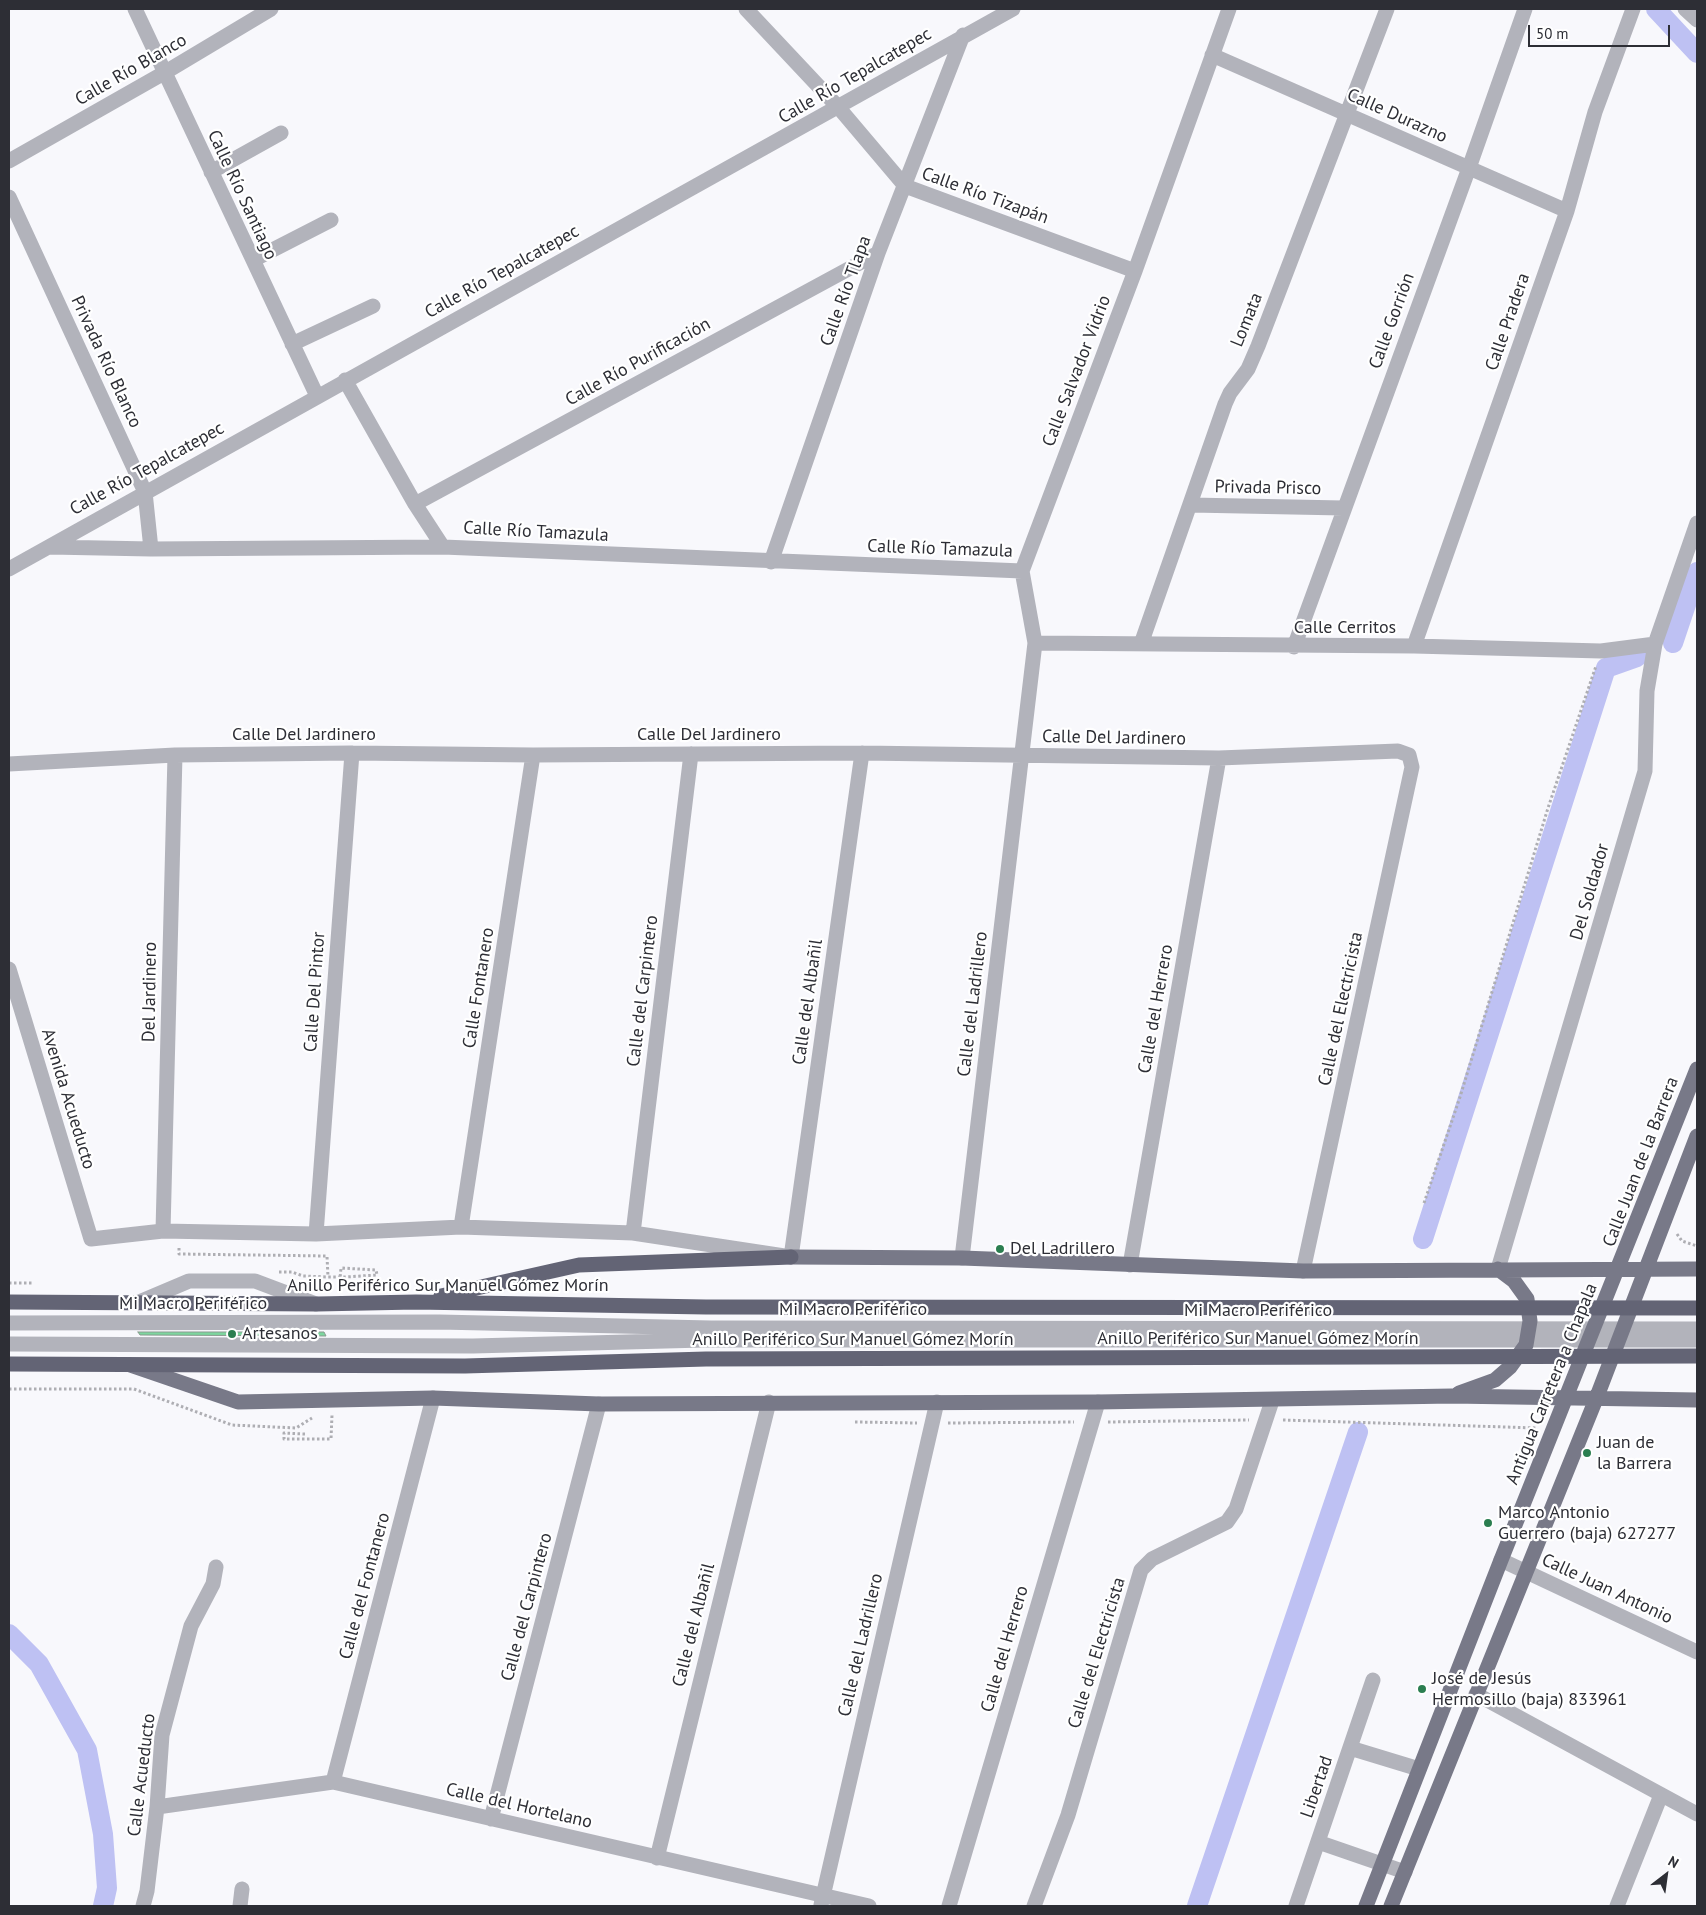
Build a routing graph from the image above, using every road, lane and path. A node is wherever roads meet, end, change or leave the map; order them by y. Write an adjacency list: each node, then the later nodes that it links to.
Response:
1 (135, 9): 13 (street, Calle Río Santiago)
2 (271, 9): 13 (street, Calle Río Blanco)
3 (746, 9): 14 (street, Calle Río Tizapán)
4 (1012, 9): 11 (street, Calle Río Tepalcatepec)
5 (1229, 9): 12 (street, Calle Salvador Vidrio)
6 (1387, 9): 15 (street, Lomata)
7 (1525, 9): 18 (street, Calle Gorrión)
8 (1633, 9): 22 (street, Calle Pradera)
9 (1685, 9): 10 (street)
10 (1697, 20)
11 (963, 35): 14 (street, Calle Río Tepalcatepec); 20 (street, Calle Río Tlapa)
12 (1212, 55): 15 (street, Calle Durazno); 26 (street, Calle Salvador Vidrio)
13 (164, 73): 17 (street, Calle Río Blanco); 19 (street, Calle Río Santiago)
14 (839, 108): 20 (street, Calle Río Tizapán); 29 (street, Calle Río Tepalcatepec)
15 (1348, 115): 18 (street, Calle Durazno); 33 (street, Lomata)
16 (281, 133): 19 (street)
17 (9, 161)
18 (1469, 168): 22 (street, Calle Durazno); 34 (street, Calle Gorrión)
19 (211, 172): 25 (street, Calle Río Santiago)
20 (905, 186): 24 (street, Calle Río Tlapa); 26 (street, Calle Río Tizapán)
21 (9, 197): 31 (street, Privada Río Blanco)
22 (1567, 211): 45 (street, Calle Pradera)
23 (331, 220): 25 (street)
24 (878, 253): 32 (street, Calle Río Purificación); 39 (street, Calle Río Tlapa)
25 (252, 260): 28 (street, Calle Río Santiago)
26 (1135, 271): 41 (street, Calle Salvador Vidrio)
27 (373, 306): 28 (street)
28 (292, 344): 30 (street, Calle Río Santiago)
29 (344, 380): 30 (street, Calle Río Tepalcatepec); 32 (street)
30 (316, 396): 31 (street, Calle Río Tepalcatepec)
31 (145, 492): 36 (street, Calle Río Tepalcatepec); 38 (street, Privada Río Blanco)
32 (415, 504): 37 (street)
33 (1191, 505): 34 (street, Privada Prisco); 43 (street, Lomata)
34 (1343, 508): 46 (street, Calle Gorrión)
35 (1697, 524): 44 (street, Del Soldador)
36 (48, 546): 38 (street, Calle Río Tamazula); 40 (street, Calle Río Tepalcatepec)
37 (443, 547): 38 (street, Calle Río Tamazula); 39 (street, Calle Río Tamazula)
38 (151, 549)
39 (771, 562): 41 (street, Calle Río Tamazula)
40 (9, 569)
41 (1022, 571): 42 (street)
42 (1035, 643): 43 (street, Calle Cerritos); 52 (street)
43 (1141, 644): 46 (street, Calle Cerritos)
44 (1654, 644): 47 (street, Calle Cerritos); 73 (street, Del Soldador)
45 (1414, 646): 46 (street, Calle Cerritos); 47 (street, Calle Cerritos)
46 (1294, 647)
47 (1601, 651): 60 (path)
48 (352, 753): 51 (street, Calle Del Jardinero); 54 (street, Calle Del Jardinero); 65 (street, Calle Del Pintor)
49 (862, 753): 50 (street, Calle Del Jardinero); 52 (street, Calle Del Jardinero); 66 (street, Calle del Albañil)
50 (691, 754): 54 (street, Calle Del Jardinero); 64 (street, Calle del Carpintero)
51 (175, 755): 56 (street, Calle Del Jardinero); 62 (street, Del Jardinero)
52 (1022, 755): 55 (street, Calle Del Jardinero); 67 (street, Calle del Ladrillero)
53 (1409, 755): 55 (street, Calle Del Jardinero); 74 (street, Calle del Electricista)
54 (533, 756): 61 (street, Calle Fontanero)
55 (1219, 758): 68 (street, Calle del Herrero)
56 (9, 764)
57 (9, 969): 62 (street, Avenida Acueducto)
58 (1697, 1070): 69 (main road, Calle Juan de la Barrera)
59 (1697, 1136): 71 (main road)
60 (1424, 1202)
61 (462, 1227): 64 (street); 65 (street)
62 (163, 1231): 63 (street)
63 (178, 1231): 65 (street); 75 (path)
64 (633, 1233): 66 (street)
65 (316, 1234)
66 (791, 1257): 67 (main road); 80 (highway)
67 (962, 1258): 68 (main road)
68 (1130, 1265): 74 (main road)
69 (1619, 1267): 71 (main road); 73 (main road); 96 (main road, Antigua Carretera a Chapala)
70 (341, 1268): 76 (path)
71 (1646, 1268): 72 (main road); 97 (main road)
72 (1697, 1268)
73 (1498, 1270): 74 (main road); 94 (main road)
74 (1303, 1271)
75 (328, 1277)
76 (345, 1277)
77 (9, 1283): 78 (path)
78 (20, 1283)
79 (9, 1302): 81 (highway, Anillo Periférico Sur Manuel Gómez Morín)
80 (416, 1302): 82 (highway, Anillo Periférico Sur Manuel Gómez Morín); 83 (highway, Anillo Periférico Sur Manuel Gómez Morín)
81 (136, 1304): 82 (highway, Anillo Periférico Sur Manuel Gómez Morín); 82 (street)
82 (317, 1304)
83 (1697, 1308)
84 (9, 1323): 86 (street, Mi Macro Periférico)
85 (1697, 1328): 86 (street, Mi Macro Periférico)
86 (1477, 1335): 87 (street, Mi Macro Periférico); 88 (street, Mi Macro Periférico)
87 (1697, 1340)
88 (9, 1344)
89 (1697, 1356): 91 (highway, Anillo Periférico Sur Manuel Gómez Morín)
90 (9, 1364): 91 (highway, Anillo Periférico Sur Manuel Gómez Morín)
91 (129, 1365): 95 (main road)
92 (9, 1389): 93 (path)
93 (134, 1389)
94 (1452, 1396): 96 (main road); 99 (main road)
95 (434, 1398): 103 (main road); 119 (street, Calle del Fontanero)
96 (1567, 1399): 97 (main road); 109 (main road, Antigua Carretera a Chapala)
97 (1596, 1399): 98 (main road); 113 (main road)
98 (1697, 1400)
99 (1272, 1401): 102 (main road); 104 (street, Calle del Electricista)
100 (769, 1402): 101 (main road); 103 (main road); 125 (street, Calle del Albañil)
101 (937, 1402): 102 (main road); 107 (street, Calle del Ladrillero)
102 (1098, 1402): 106 (street, Calle del Herrero)
103 (599, 1404): 123 (street, Calle del Carpintero)
104 (1264, 1419): 106 (path); 109 (path); 134 (street, Calle del Electricista)
105 (852, 1422): 107 (path)
106 (1091, 1422): 107 (path); 133 (street, Calle del Herrero)
107 (931, 1423): 129 (street, Calle del Ladrillero)
108 (296, 1428): 110 (path)
109 (1555, 1428): 111 (main road, Antigua Carretera a Chapala)
110 (331, 1439)
111 (1501, 1560): 113 (street, Calle Juan Antonio); 118 (main road, Antigua Carretera a Chapala)
112 (216, 1567): 121 (street, Calle Acueducto)
113 (1525, 1571): 114 (street, Calle Juan Antonio); 116 (main road)
114 (1697, 1652)
115 (1373, 1680): 117 (street, Libertad)
116 (1476, 1694): 120 (street); 127 (main road)
117 (1350, 1748): 118 (street); 124 (street, Libertad)
118 (1419, 1769): 126 (main road, Antigua Carretera a Chapala)
119 (333, 1782): 121 (street, Calle del Hortelano); 123 (street, Calle del Hortelano)
120 (1661, 1795): 122 (street); 138 (street)
121 (157, 1807): 130 (street, Calle Acueducto)
122 (1697, 1814)
123 (491, 1819): 125 (street, Calle del Hortelano)
124 (1318, 1842): 126 (street); 135 (street, Libertad)
125 (657, 1858): 129 (street, Calle del Hortelano)
126 (1382, 1864): 127 (street); 136 (main road, Antigua Carretera a Chapala)
127 (1404, 1872): 137 (main road)
128 (242, 1889): 131 (street)
129 (822, 1901): 132 (street, Calle del Hortelano)
130 (143, 1906)
131 (240, 1906)
132 (870, 1906)
133 (949, 1906)
134 (1034, 1906)
135 (1296, 1906)
136 (1366, 1906)
137 (1391, 1906)
138 (1616, 1906)

